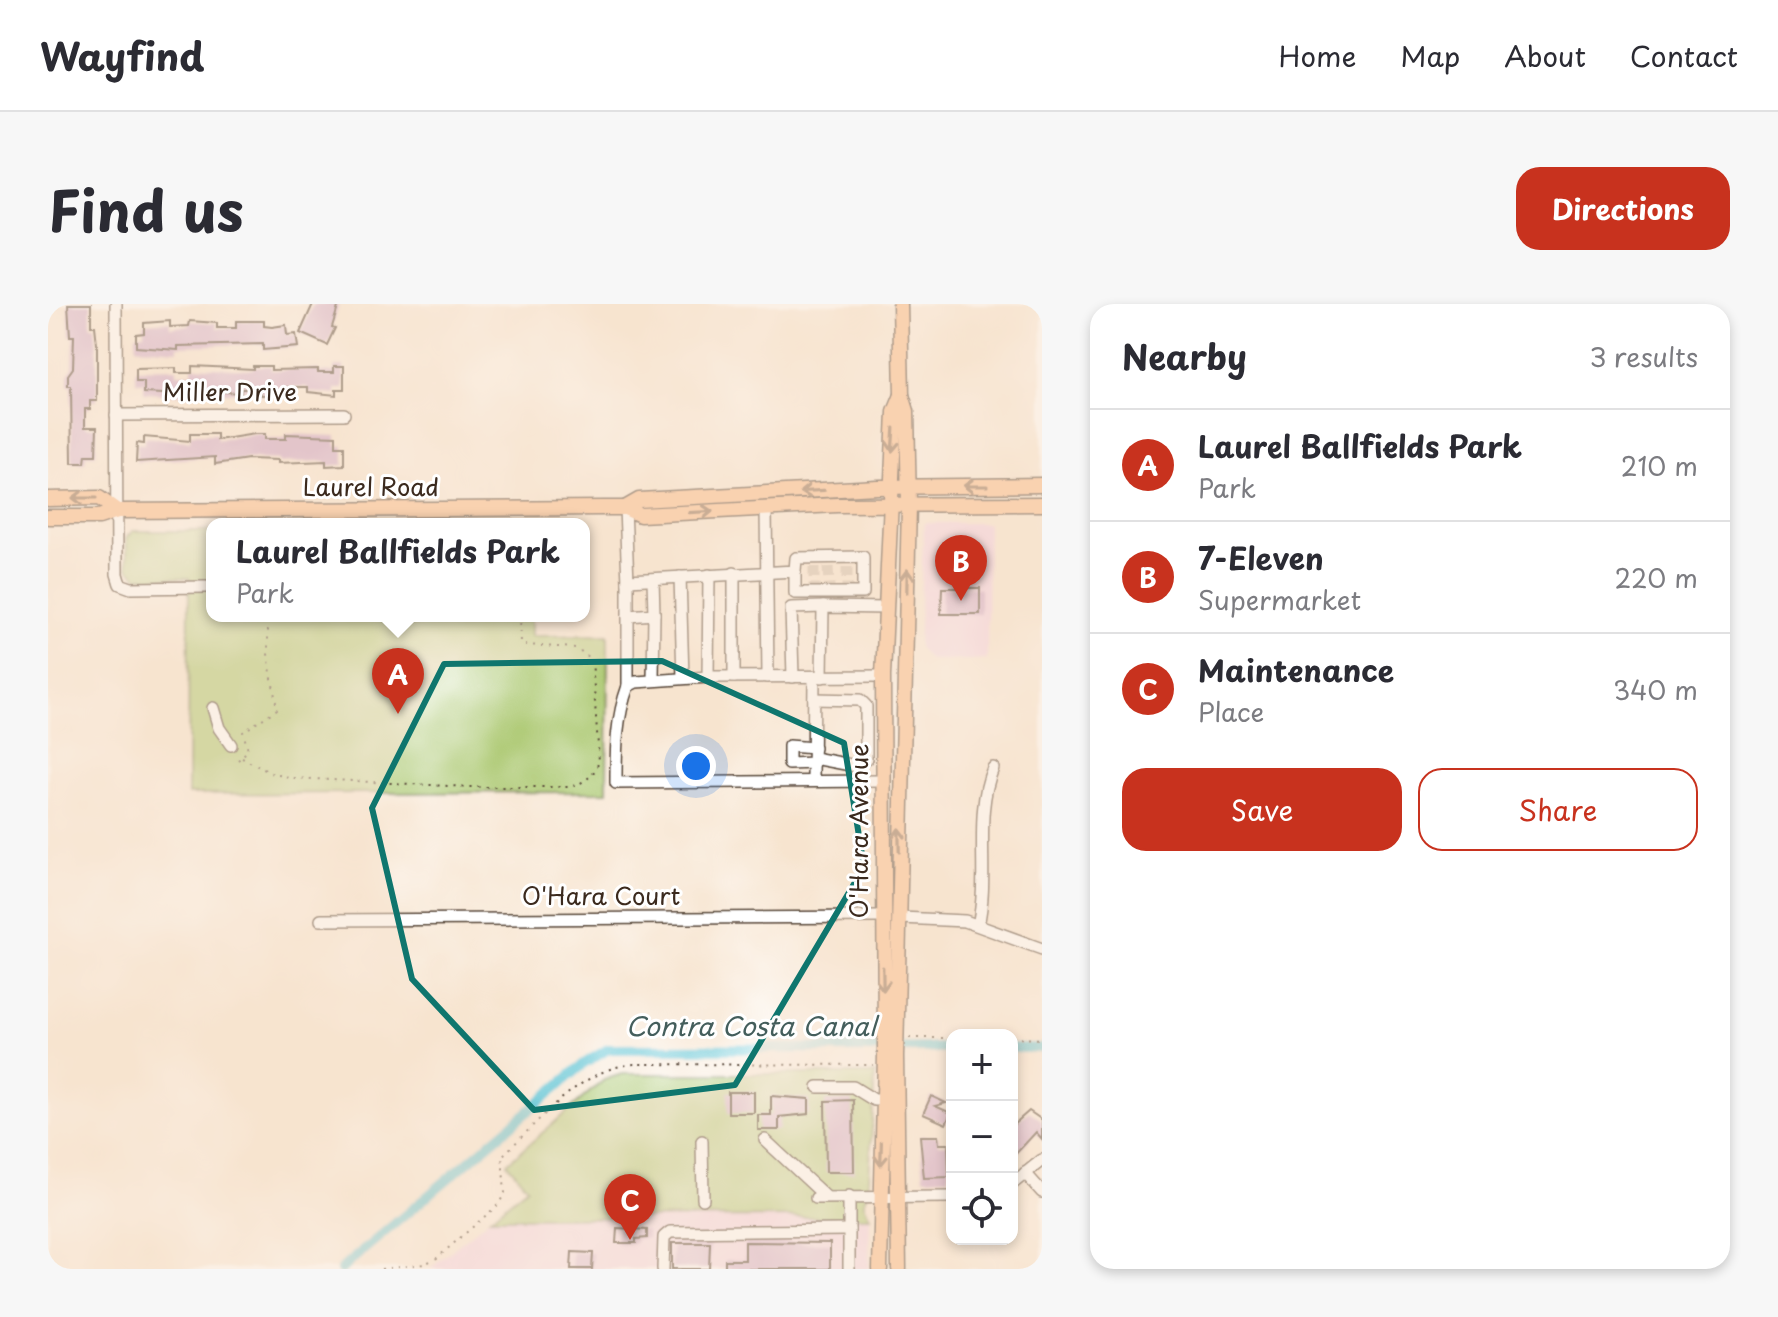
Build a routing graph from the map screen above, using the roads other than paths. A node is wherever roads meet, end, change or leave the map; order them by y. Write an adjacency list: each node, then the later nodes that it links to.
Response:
1 (116, 304): 5 (street)
2 (900, 304): 3 (main road, O'Hara Avenue)
3 (902, 395): 7 (main road, O'Hara Avenue); 8 (main road, O'Hara Avenue, one-way to 8)
4 (344, 414): 5 (street, Miller Drive)
5 (116, 415): 15 (street)
6 (1042, 485): 7 (main road, Laurel Road, one-way to 7)
7 (909, 486): 8 (main road, Laurel Road); 11 (main road, O'Hara Avenue)
8 (890, 487): 12 (main road, O'Hara Avenue); 13 (main road, Laurel Road, one-way to 13)
9 (48, 499): 15 (main road, Laurel Road, one-way to 9)
10 (1042, 504): 11 (main road, Laurel Road)
11 (909, 505): 12 (main road, Laurel Road); 47 (main road, O'Hara Avenue, one-way to 11)
12 (890, 506): 14 (main road, Laurel Road); 27 (main road, O'Hara Avenue)
13 (625, 508): 14 (main road, Laurel Road, one-way to 14); 15 (main road, Laurel Road); 23 (street)
14 (766, 509): 17 (street)
15 (117, 511): 16 (main road, Laurel Road); 24 (street)
16 (48, 517)
17 (767, 571): 18 (street); 19 (street); 33 (street)
18 (795, 571): 25 (street); 25 (street)
19 (734, 573): 20 (street); 32 (street)
20 (709, 575): 21 (street); 31 (street)
21 (680, 577): 22 (street); 35 (street)
22 (653, 579): 23 (street); 28 (street)
23 (628, 582): 29 (street)
24 (206, 587)
25 (829, 590): 26 (street)
26 (826, 607): 27 (street); 34 (street); 36 (street)
27 (886, 608): 30 (main road, O'Hara Avenue)
28 (654, 614): 29 (street); 37 (street)
29 (628, 616): 38 (street)
30 (883, 676): 36 (street); 45 (main road, O'Hara Avenue)
31 (708, 677): 32 (street); 35 (street)
32 (734, 677): 33 (street)
33 (768, 677): 34 (street)
34 (793, 677): 36 (street)
35 (683, 678): 37 (street)
36 (818, 678): 39 (street)
37 (653, 679): 38 (street)
38 (628, 686): 44 (street)
39 (814, 699): 42 (street); 42 (street)
40 (213, 708): 41 (street)
41 (231, 745)
42 (814, 756): 44 (street)
43 (993, 768): 49 (street)
44 (813, 781): 45 (street)
45 (882, 781): 46 (main road, O'Hara Avenue)
46 (882, 917): 48 (street, O'Hara Court); 51 (main road, O'Hara Avenue, one-way to 51)
47 (901, 918): 49 (street); 51 (main road, O'Hara Avenue)
48 (321, 920)
49 (978, 925): 50 (street)
50 (1042, 949)
51 (891, 1050): 53 (main road, O'Hara Avenue); 62 (main road, O'Hara Avenue)
52 (818, 1087): 53 (street)
53 (883, 1100): 61 (main road, O'Hara Avenue, one-way to 61)
54 (765, 1140): 60 (street)
55 (702, 1141): 64 (street)
56 (1042, 1160): 57 (street)
57 (1025, 1173): 58 (street); 59 (street)
58 (1018, 1179)
59 (1042, 1192)
60 (849, 1196): 61 (street); 65 (street)
61 (880, 1196): 62 (street); 68 (main road, O'Hara Avenue)
62 (899, 1196): 63 (street); 69 (main road, O'Hara Avenue)
63 (946, 1197)
64 (703, 1199)
65 (849, 1230): 66 (street); 67 (street)
66 (663, 1269)
67 (849, 1269)
68 (880, 1269)
69 (899, 1269)

